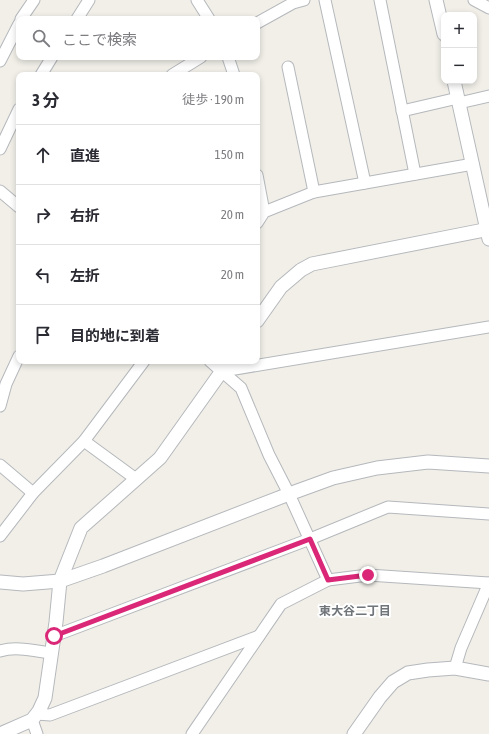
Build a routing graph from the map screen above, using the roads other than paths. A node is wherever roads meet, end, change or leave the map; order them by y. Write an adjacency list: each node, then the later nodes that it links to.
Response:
1 (34, 0): 10 (street)
2 (89, 0): 11 (street)
3 (197, 0): 12 (street)
4 (304, 0): 13 (street)
5 (325, 0): 32 (street)
6 (380, 0): 27 (street)
7 (436, 0): 14 (street)
8 (474, 0): 9 (street)
9 (489, 8)
10 (24, 16)
11 (79, 16)
12 (208, 16)
13 (260, 21)
14 (441, 21)
15 (16, 30): 19 (street)
16 (50, 60): 21 (street)
17 (196, 60): 22 (street)
18 (229, 60): 23 (street)
19 (0, 61)
20 (288, 67): 35 (street)
21 (43, 72)
22 (177, 72)
23 (233, 72)
24 (455, 84): 26 (street)
25 (489, 96): 26 (street)
26 (459, 101): 27 (street); 30 (street)
27 (402, 111): 31 (street)
28 (16, 115): 29 (street)
29 (0, 149)
30 (473, 164): 31 (street); 39 (street)
31 (415, 174): 32 (street)
32 (365, 182): 35 (street)
33 (0, 191): 36 (street)
34 (260, 191): 37 (street)
35 (314, 192): 37 (street)
36 (16, 204)
37 (264, 212): 38 (street)
38 (260, 218)
39 (488, 232): 40 (street)
40 (260, 317)
41 (489, 327): 42 (street)
42 (260, 361)
43 (16, 362): 47 (street)
44 (142, 364): 48 (street)
45 (239, 364): 46 (street)
46 (226, 366): 51 (street); 53 (street)
47 (0, 406)
48 (84, 441): 51 (street); 52 (street)
49 (0, 465): 52 (street)
50 (489, 466): 53 (street)
51 (136, 479): 58 (street)
52 (33, 493): 55 (street)
53 (289, 494): 56 (street); 58 (street)
54 (489, 514): 56 (street)
55 (0, 536)
56 (310, 539): 57 (street); 61 (street)
57 (328, 580): 60 (street); 62 (street)
58 (60, 581): 59 (street); 61 (street)
59 (0, 582)
60 (489, 583): 65 (street)
61 (54, 636): 64 (street)
62 (259, 636): 67 (street); 70 (street)
63 (0, 651): 64 (street)
64 (51, 654): 67 (street)
65 (455, 668): 66 (street); 71 (street)
66 (489, 674)
67 (34, 717): 68 (street); 69 (street)
68 (0, 734)
69 (37, 734)
70 (192, 734)
71 (354, 734)

